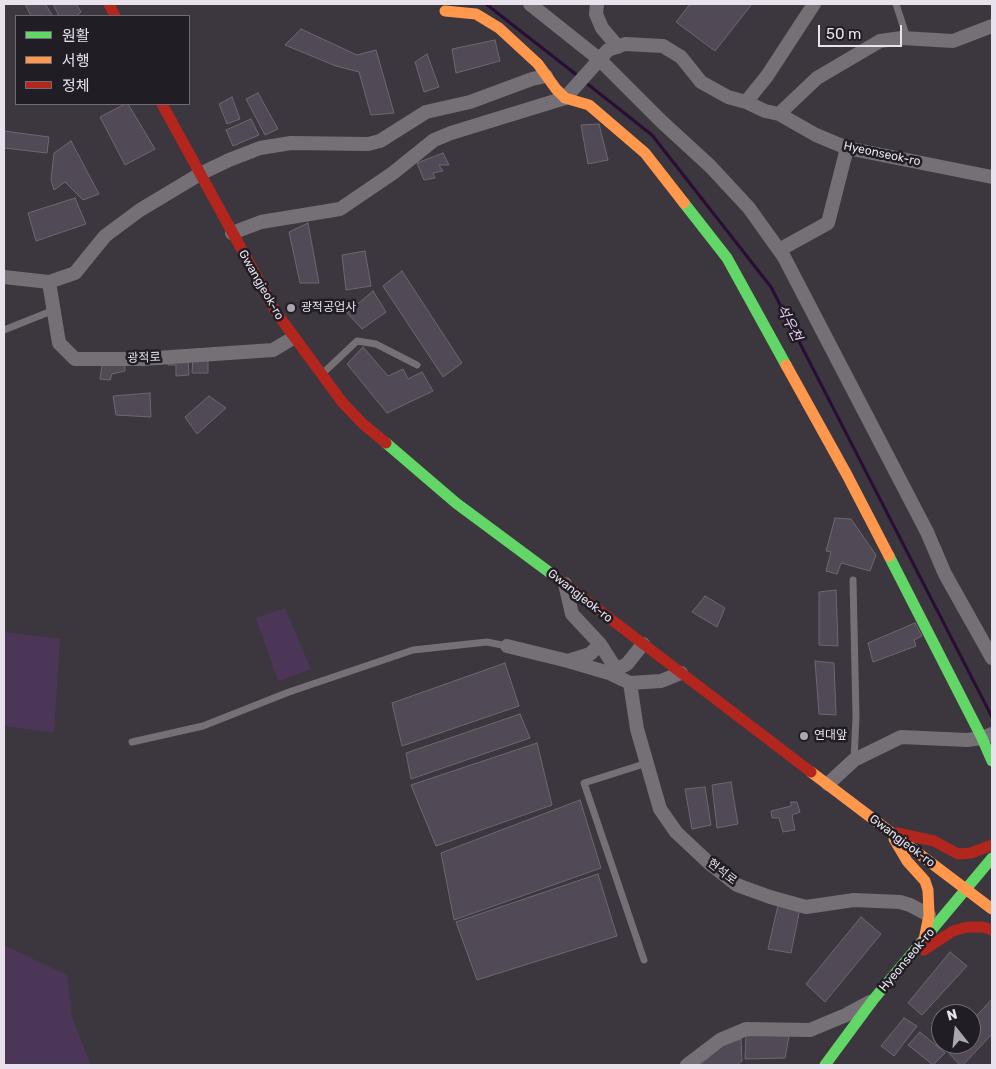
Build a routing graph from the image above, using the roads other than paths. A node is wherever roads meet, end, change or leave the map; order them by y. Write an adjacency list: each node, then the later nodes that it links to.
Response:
1 (109, 4): 7 (main road)
2 (530, 4): 11 (street)
3 (597, 4): 10 (street)
4 (814, 4): 14 (street)
5 (896, 4): 9 (lane)
6 (445, 11): 12 (main road)
7 (115, 15)
8 (992, 26): 9 (street)
9 (907, 38): 16 (street)
10 (618, 47): 11 (street); 14 (street, Hyeonseok-ro)
11 (599, 59): 13 (street); 21 (street)
12 (546, 76): 13 (main road); 18 (street)
13 (568, 95): 20 (street); 39 (main road)
14 (746, 102): 16 (street, Hyeonseok-ro)
15 (163, 105): 18 (main road)
16 (779, 114): 17 (street, Hyeonseok-ro)
17 (847, 148): 19 (street, Hyeonseok-ro); 21 (street)
18 (201, 177): 20 (main road, Gwangjeok-ro); 23 (street)
19 (992, 177)
20 (230, 229): 26 (main road, Gwangjeok-ro)
21 (779, 250): 34 (street)
22 (4, 277): 23 (street)
23 (49, 282): 24 (street, 광적로)
24 (54, 310): 25 (lane); 26 (street, 광적로)
25 (4, 330)
26 (294, 338): 28 (main road, Gwangjeok-ro)
27 (417, 365): 28 (lane)
28 (321, 375): 30 (main road, Gwangjeok-ro)
29 (853, 580): 41 (lane)
30 (564, 584): 31 (street); 32 (main road, Gwangjeok-ro)
31 (600, 644): 35 (street); 36 (street)
32 (643, 644): 36 (street); 37 (main road, Gwangjeok-ro)
33 (507, 646): 35 (street); 40 (lane)
34 (992, 658)
35 (568, 661): 36 (street)
36 (612, 671): 38 (street)
37 (681, 673): 38 (street); 44 (main road, Gwangjeok-ro)
38 (630, 683): 43 (street, 현석로)
39 (987, 736): 41 (street); 42 (main road)
40 (132, 742)
41 (854, 760): 44 (street)
42 (992, 761)
43 (647, 763): 50 (street, 현석로); 53 (lane)
44 (828, 784): 45 (main road, Gwangjeok-ro)
45 (890, 831): 46 (main road); 48 (main road, Gwangjeok-ro); 50 (main road)
46 (992, 845)
47 (992, 858): 48 (main road, Hyeonseok-ro)
48 (967, 890): 49 (main road, Gwangjeok-ro); 52 (main road, Hyeonseok-ro)
49 (992, 909)
50 (929, 915): 52 (main road)
51 (992, 930): 54 (main road)
52 (924, 940): 54 (main road, Hyeonseok-ro)
53 (644, 960)
54 (904, 963): 55 (main road, Hyeonseok-ro)
55 (873, 1000): 56 (street); 57 (main road, Hyeonseok-ro)
56 (687, 1065)
57 (825, 1065)

